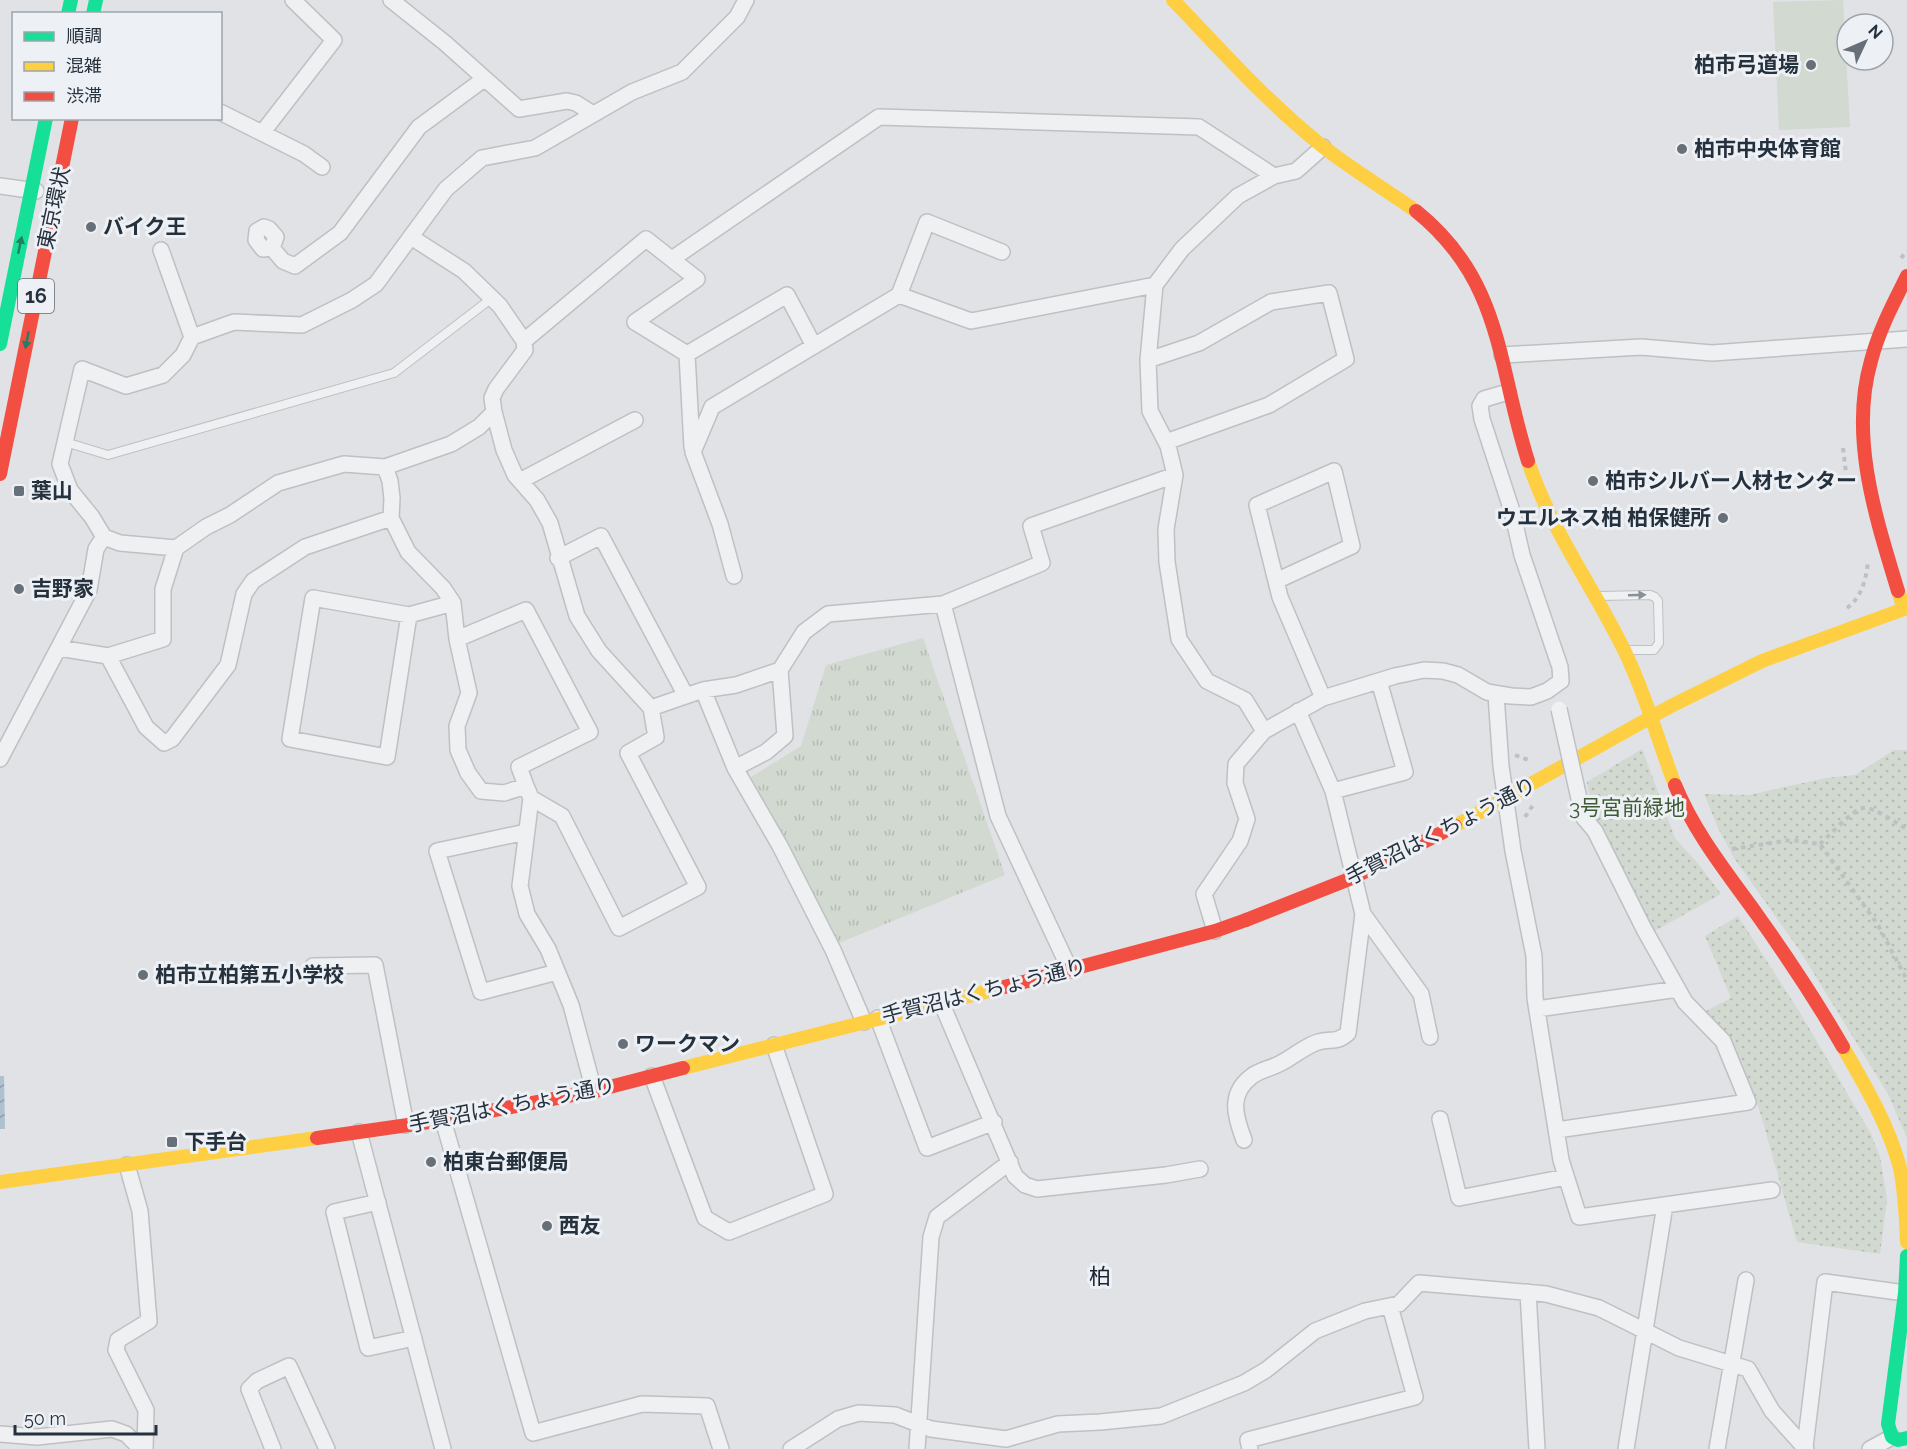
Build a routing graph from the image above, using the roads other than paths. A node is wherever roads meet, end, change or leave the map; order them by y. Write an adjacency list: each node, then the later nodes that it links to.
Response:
1 (293, 0): 10 (street)
2 (391, 0): 5 (street)
3 (746, 0): 7 (street)
4 (1173, 0): 11 (main road)
5 (484, 79): 7 (street); 18 (street)
6 (222, 113): 10 (street)
7 (593, 114): 17 (street)
8 (46, 120): 15 (main road, 東京環状 / 16)
9 (72, 120): 16 (main road, 東京環状 / 16)
10 (262, 133): 12 (street)
11 (1323, 147): 13 (street); 32 (main road)
12 (322, 166)
13 (1274, 176): 21 (street); 23 (street)
14 (0, 186): 15 (street)
15 (31, 191): 16 (street); 29 (main road, 東京環状 / 16, one-way to 15)
16 (57, 195): 41 (main road, 東京環状 / 16, one-way to 41)
17 (411, 237): 25 (street); 26 (street)
18 (272, 248)
19 (160, 250): 26 (street)
20 (1002, 252): 24 (street)
21 (672, 259): 28 (street); 31 (street)
22 (1907, 276): 53 (main road, bridge)
23 (1155, 285): 24 (street); 33 (street)
24 (899, 295): 30 (street)
25 (492, 298): 28 (street); 37 (lane)
26 (192, 337): 37 (street)
27 (1907, 339): 32 (street)
28 (524, 341): 35 (street)
29 (0, 344)
30 (814, 346): 31 (street); 39 (street)
31 (687, 354): 39 (street)
32 (1502, 355): 34 (main road)
33 (1148, 360): 38 (street); 38 (street)
34 (1508, 392): 50 (main road); 61 (street)
35 (494, 412): 40 (street); 43 (street)
36 (635, 420): 43 (street)
37 (65, 442): 45 (street)
38 (1166, 442): 42 (street)
39 (693, 452): 48 (street)
40 (385, 467): 44 (street); 46 (street)
41 (0, 474)
42 (1175, 475): 52 (street); 68 (street)
43 (520, 481): 47 (street)
44 (391, 518): 51 (street); 58 (street)
45 (104, 537): 46 (street); 56 (street)
46 (176, 548): 58 (street)
47 (558, 558): 64 (street); 66 (street)
48 (734, 576)
49 (1276, 581): 49 (street); 65 (street)
50 (1594, 596): 57 (main road); 57 (lane, one-way to 57)
51 (453, 603): 54 (street); 55 (street)
52 (943, 604): 59 (street); 78 (street)
53 (1905, 609): 73 (main road, 手賀沼はくちょう通り, bridge)
54 (409, 615): 54 (street)
55 (457, 639): 72 (street); 72 (street)
56 (59, 648): 58 (street); 69 (street)
57 (1624, 650): 103 (main road)
58 (108, 656)
59 (780, 670): 62 (street); 70 (street)
60 (1379, 681): 63 (street); 65 (street); 71 (street)
61 (1560, 681): 63 (street); 80 (street, bridge)
62 (703, 690): 64 (street); 70 (street)
63 (1496, 695): 73 (street)
64 (686, 696): 66 (street)
65 (1323, 698): 67 (street)
66 (651, 708): 72 (street)
67 (1298, 711): 68 (street); 71 (street)
68 (1264, 731): 76 (street)
69 (0, 759)
70 (735, 768): 83 (street)
71 (1333, 791): 75 (street)
72 (528, 792): 74 (street)
73 (1506, 798): 76 (main road, 手賀沼はくちょう通り, bridge); 82 (street)
74 (526, 832): 79 (street); 79 (street)
75 (1363, 914): 84 (street); 94 (street)
76 (1215, 931): 78 (main road, 手賀沼はくちょう通り)
77 (314, 966): 91 (street)
78 (1070, 970): 81 (main road, 手賀沼はくちょう通り)
79 (557, 972): 87 (street)
80 (1678, 989): 82 (street); 92 (street)
81 (941, 1002): 83 (main road, 手賀沼はくちょう通り); 90 (street)
82 (1537, 1009): 92 (street)
83 (871, 1020): 85 (main road, 手賀沼はくちょう通り); 90 (street)
84 (1430, 1037)
85 (774, 1045): 86 (main road, 手賀沼はくちょう通り); 86 (street)
86 (652, 1076): 87 (main road, 手賀沼はくちょう通り)
87 (594, 1091): 89 (main road, 手賀沼はくちょう通り)
88 (1440, 1119): 98 (street)
89 (443, 1120): 91 (main road, 手賀沼はくちょう通り); 120 (street)
90 (994, 1122): 95 (street)
91 (406, 1125): 93 (main road, 手賀沼はくちょう通り)
92 (1557, 1130): 98 (street)
93 (359, 1132): 96 (main road, 手賀沼はくちょう通り); 101 (street)
94 (1244, 1140)
95 (1010, 1162): 97 (street); 112 (street)
96 (126, 1165): 99 (main road, 手賀沼はくちょう通り); 116 (street)
97 (1200, 1169)
98 (1566, 1177): 102 (street)
99 (0, 1182)
100 (1772, 1190): 102 (street)
101 (378, 1202): 110 (street); 110 (street)
102 (1665, 1205): 109 (street)
103 (1907, 1242)
104 (1907, 1257): 107 (main road)
105 (1746, 1280): 111 (street)
106 (1528, 1292): 108 (street); 109 (street); 124 (street)
107 (1905, 1293): 114 (main road); 115 (street)
108 (1390, 1306): 112 (street); 123 (street)
109 (1646, 1332): 111 (street); 125 (street)
110 (414, 1338): 119 (street)
111 (1731, 1364): 115 (street); 126 (street)
112 (919, 1424): 121 (street); 122 (street)
113 (0, 1434): 116 (street)
114 (1899, 1438): 127 (street)
115 (1806, 1448)
116 (143, 1449)
117 (273, 1449): 118 (street)
118 (327, 1449)
119 (443, 1449)
120 (721, 1449)
121 (791, 1449)
122 (917, 1449)
123 (1250, 1449)
124 (1537, 1449)
125 (1626, 1449)
126 (1716, 1449)
127 (1869, 1449)

